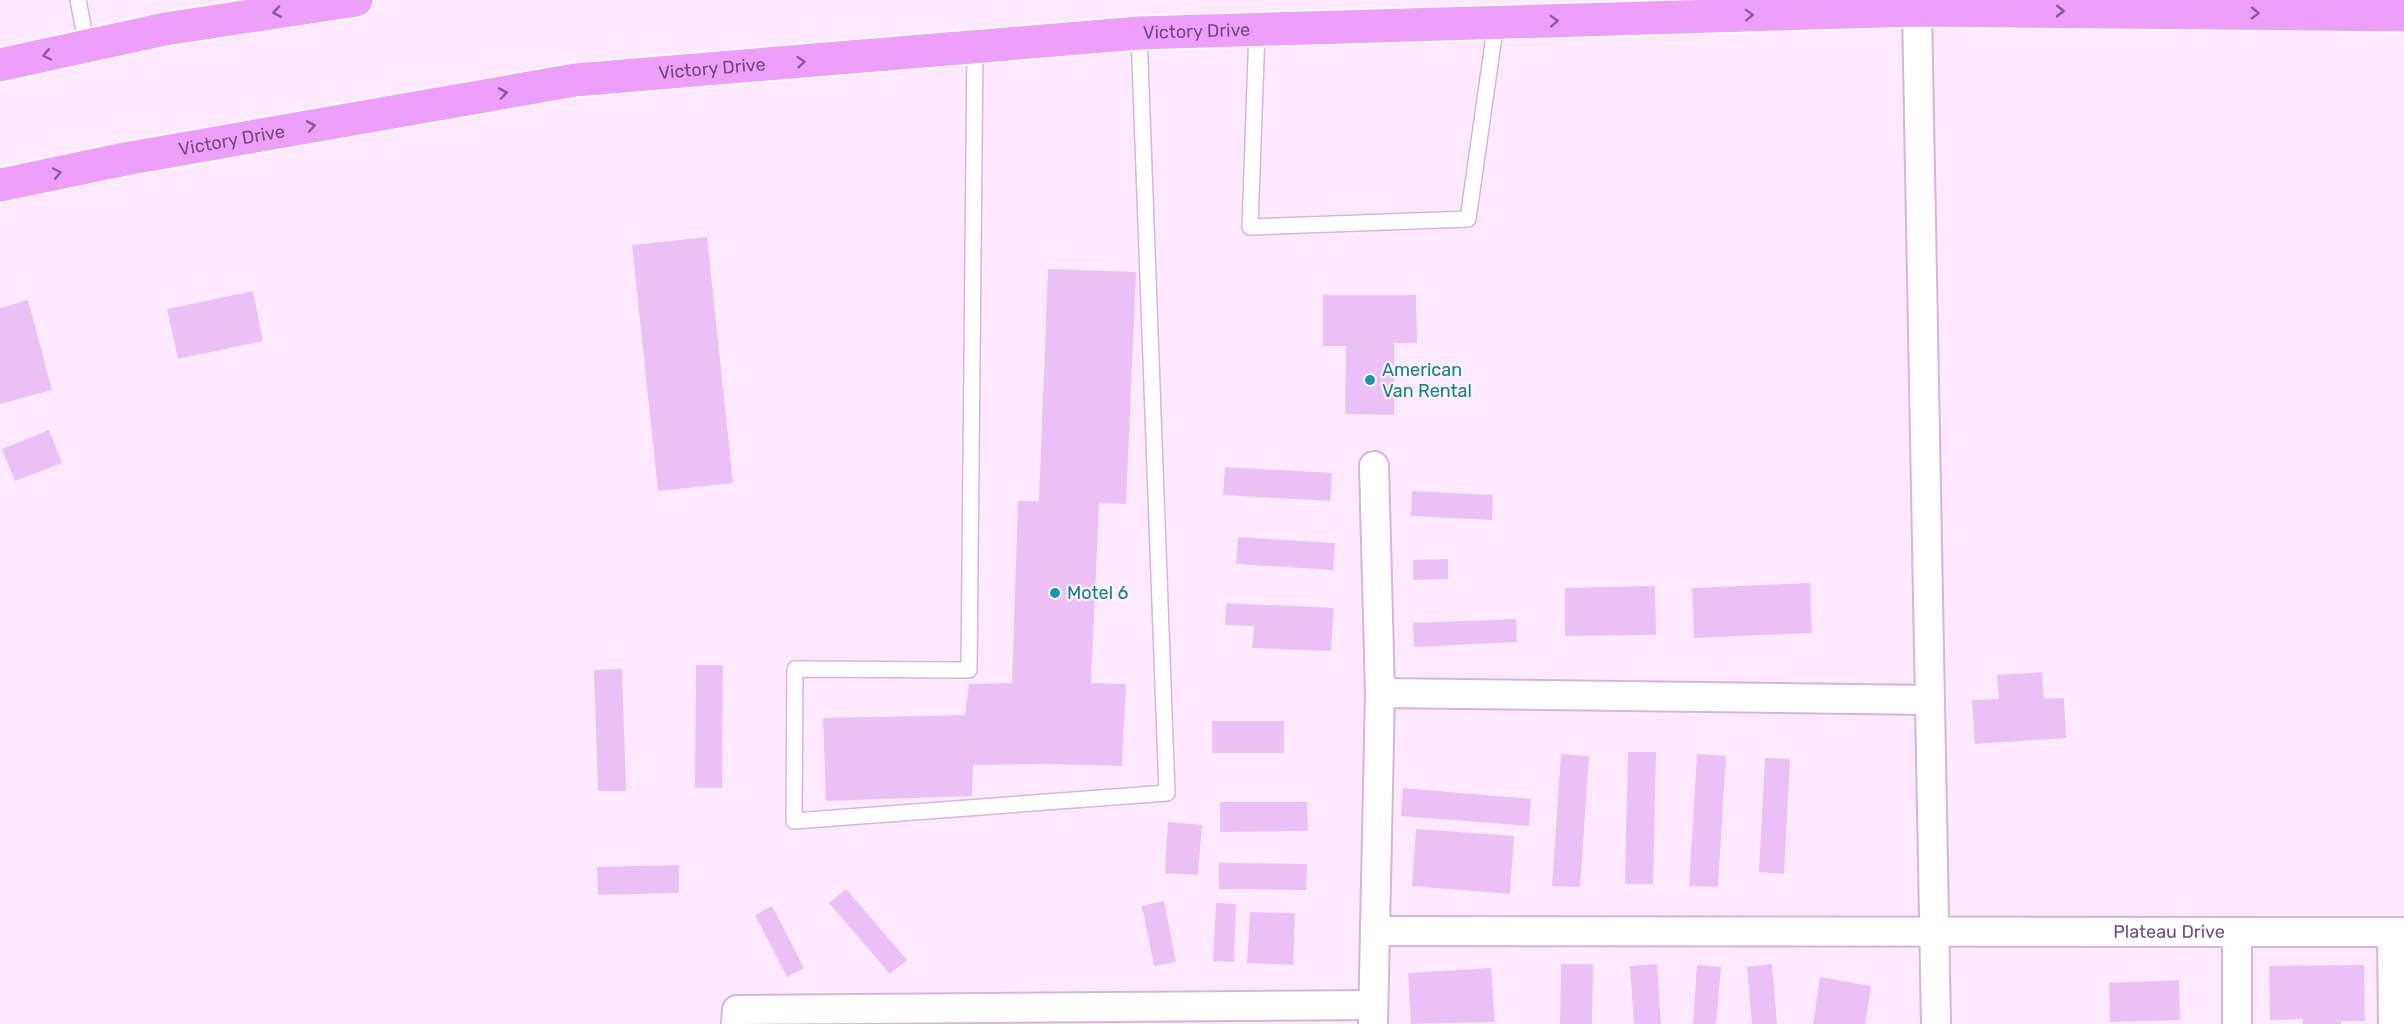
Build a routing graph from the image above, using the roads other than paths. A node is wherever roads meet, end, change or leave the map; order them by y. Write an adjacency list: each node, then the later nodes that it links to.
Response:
1 (78, 0): 9 (lane)
2 (335, 2): 4 (highway, one-way to 4)
3 (1918, 5): 5 (highway, Victory Drive, one-way to 5); 6 (highway, Victory Drive, one-way to 3); 15 (street)
4 (243, 9): 9 (highway)
5 (2404, 15)
6 (1496, 22): 7 (highway, Victory Drive); 7 (lane)
7 (1257, 30): 8 (highway, Victory Drive)
8 (1139, 33): 10 (highway, Victory Drive); 10 (lane)
9 (87, 46): 11 (highway, one-way to 11)
10 (975, 48): 12 (highway, Victory Drive, one-way to 10)
11 (0, 65)
12 (0, 185)
13 (1374, 466): 14 (street)
14 (1380, 693): 15 (street); 16 (street)
15 (1929, 700): 17 (street)
16 (1375, 931): 17 (street, Plateau Drive); 20 (street)
17 (1933, 931): 19 (street, Plateau Drive); 22 (street)
18 (2398, 932): 19 (street, Plateau Drive); 24 (street)
19 (2237, 933): 23 (street)
20 (1373, 1014): 21 (street)
21 (736, 1024)
22 (1936, 1024)
23 (2237, 1024)
24 (2393, 1024)

